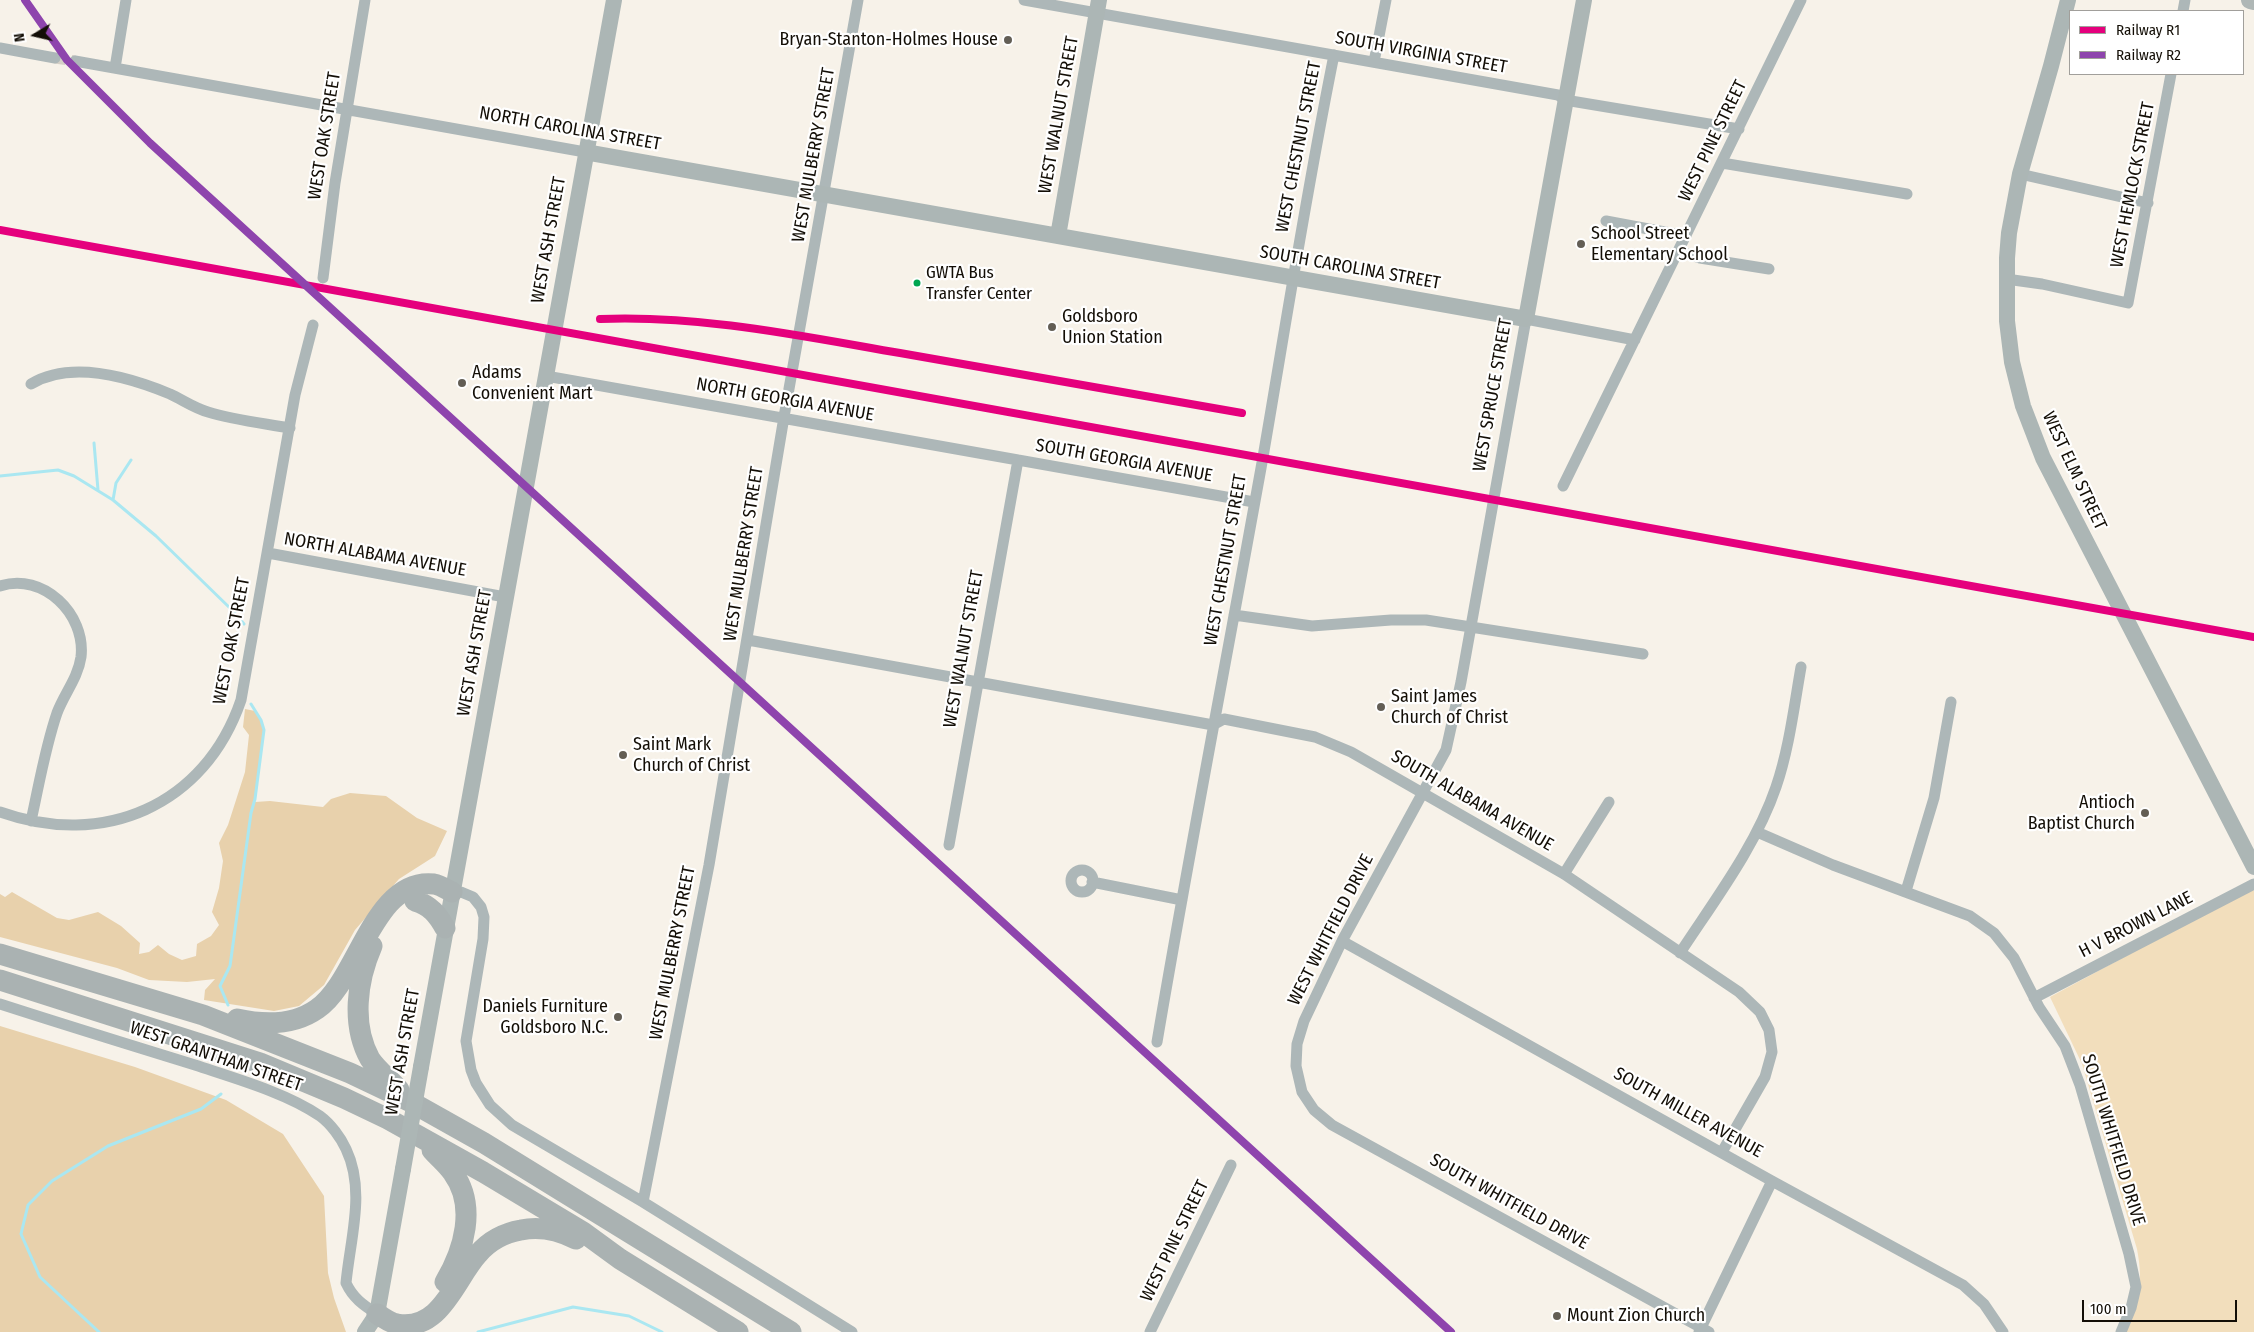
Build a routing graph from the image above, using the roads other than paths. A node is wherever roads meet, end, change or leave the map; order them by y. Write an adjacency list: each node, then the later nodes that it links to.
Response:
1 (126, 0): 16 (street)
2 (365, 0): 19 (street, WEST OAK STREET)
3 (614, 0): 21 (street, WEST ASH STREET)
4 (858, 0): 24 (street, WEST MULBERRY STREET)
5 (1024, 0): 10 (street, SOUTH VIRGINIA STREET)
6 (1386, 0): 15 (street)
7 (1584, 0): 18 (street, WEST SPRUCE STREET)
8 (1801, 0): 20 (street, WEST PINE STREET)
9 (2068, 0): 23 (street, WEST ELM STREET)
10 (1098, 6): 12 (street, SOUTH VIRGINIA STREET); 28 (street, WEST WALNUT STREET)
11 (0, 48): 13 (street)
12 (1334, 55): 15 (street, SOUTH VIRGINIA STREET); 33 (street, WEST CHESTNUT STREET)
13 (55, 58)
14 (76, 62): 16 (street, NORTH CAROLINA STREET)
15 (1374, 62): 18 (street, SOUTH VIRGINIA STREET)
16 (115, 68): 19 (street, NORTH CAROLINA STREET)
17 (2171, 75): 26 (street, WEST HEMLOCK STREET)
18 (1565, 100): 20 (street, SOUTH VIRGINIA STREET); 35 (street, WEST SPRUCE STREET)
19 (346, 110): 21 (street, NORTH CAROLINA STREET); 32 (street, WEST OAK STREET)
20 (1739, 129): 22 (street, WEST PINE STREET)
21 (585, 152): 24 (street, NORTH CAROLINA STREET); 38 (street, WEST ASH STREET)
22 (1722, 163): 25 (street); 29 (street, WEST PINE STREET)
23 (2020, 174): 26 (street); 34 (street, WEST ELM STREET)
24 (825, 194): 28 (street, NORTH CAROLINA STREET); 40 (street, WEST MULBERRY STREET)
25 (1907, 194)
26 (2148, 203): 34 (street, WEST HEMLOCK STREET)
27 (1606, 221): 29 (street)
28 (1058, 236): 33 (street, SOUTH CAROLINA STREET)
29 (1686, 236): 30 (street, WEST PINE STREET)
30 (1679, 251): 31 (street); 37 (street, WEST PINE STREET)
31 (1769, 269)
32 (323, 278)
33 (1292, 279): 35 (street, SOUTH CAROLINA STREET); 44 (street, WEST CHESTNUT STREET)
34 (2006, 279): 62 (street, WEST ELM STREET)
35 (1526, 319): 37 (street, SOUTH CAROLINA STREET); 49 (street, WEST SPRUCE STREET)
36 (313, 325): 41 (street, WEST OAK STREET)
37 (1634, 340): 43 (street, WEST PINE STREET)
38 (546, 376): 40 (street, NORTH GEORGIA AVENUE); 47 (street, WEST ASH STREET)
39 (31, 384): 41 (street)
40 (784, 417): 42 (street, NORTH GEORGIA AVENUE); 50 (street, WEST MULBERRY STREET)
41 (290, 428): 45 (street, WEST OAK STREET)
42 (1018, 460): 44 (street, SOUTH GEORGIA AVENUE); 53 (street, WEST WALNUT STREET)
43 (1563, 486)
44 (1254, 502): 48 (street, WEST CHESTNUT STREET)
45 (268, 553): 47 (street, NORTH ALABAMA AVENUE); 59 (street, WEST OAK STREET)
46 (0, 586): 59 (street)
47 (505, 597): 67 (street, WEST ASH STREET)
48 (1234, 615): 49 (street); 55 (street, WEST CHESTNUT STREET)
49 (1472, 626): 51 (street); 56 (street, WEST SPRUCE STREET)
50 (748, 640): 53 (street); 85 (street, WEST MULBERRY STREET)
51 (1643, 654)
52 (1801, 667): 60 (street)
53 (979, 683): 55 (street, SOUTH ALABAMA AVENUE); 61 (street, WEST WALNUT STREET)
54 (1952, 702): 66 (street)
55 (1213, 725): 56 (street, SOUTH ALABAMA AVENUE); 68 (street, WEST CHESTNUT STREET)
56 (1425, 792): 63 (street, SOUTH ALABAMA AVENUE); 71 (street, WEST WHITFIELD DRIVE)
57 (1609, 802): 63 (street)
58 (0, 812): 59 (street, WEST OAK STREET)
59 (30, 821)
60 (1757, 832): 66 (street, SOUTH WHITFIELD DRIVE); 72 (street)
61 (948, 845)
62 (2254, 867)
63 (1564, 874): 72 (street, SOUTH ALABAMA AVENUE)
64 (1092, 882): 68 (street)
65 (2254, 884): 75 (street, H V BROWN LANE)
66 (1906, 891): 75 (street, SOUTH WHITFIELD DRIVE)
67 (452, 892): 69 (highway); 70 (street, WEST ASH STREET); 77 (highway); 85 (street)
68 (1182, 900): 78 (street, WEST CHESTNUT STREET)
69 (415, 901): 70 (highway); 80 (highway)
70 (446, 928): 87 (street, WEST ASH STREET, bridge)
71 (1342, 940): 79 (street, WEST WHITFIELD DRIVE); 82 (street, SOUTH MILLER AVENUE)
72 (1680, 953): 82 (street, SOUTH ALABAMA AVENUE)
73 (0, 954): 77 (highway)
74 (0, 980): 81 (highway)
75 (2034, 998): 95 (street, SOUTH WHITFIELD DRIVE)
76 (0, 1004): 87 (street, WEST GRANTHAM STREET)
77 (203, 1015): 80 (highway)
78 (1157, 1042)
79 (1302, 1092): 88 (street, SOUTH WHITFIELD DRIVE)
80 (411, 1102): 91 (highway)
81 (416, 1134): 86 (highway); 87 (highway)
82 (1722, 1152): 84 (street, SOUTH MILLER AVENUE)
83 (1231, 1166): 93 (street, WEST PINE STREET)
84 (1772, 1181): 88 (street); 94 (street, SOUTH MILLER AVENUE)
85 (643, 1202): 92 (street)
86 (620, 1258): 87 (highway); 90 (highway)
87 (379, 1323): 89 (street, WEST ASH STREET)
88 (1703, 1331)
89 (365, 1332)
90 (738, 1332)
91 (792, 1332)
92 (852, 1332)
93 (1150, 1332)
94 (2003, 1332)
95 (2121, 1332)

